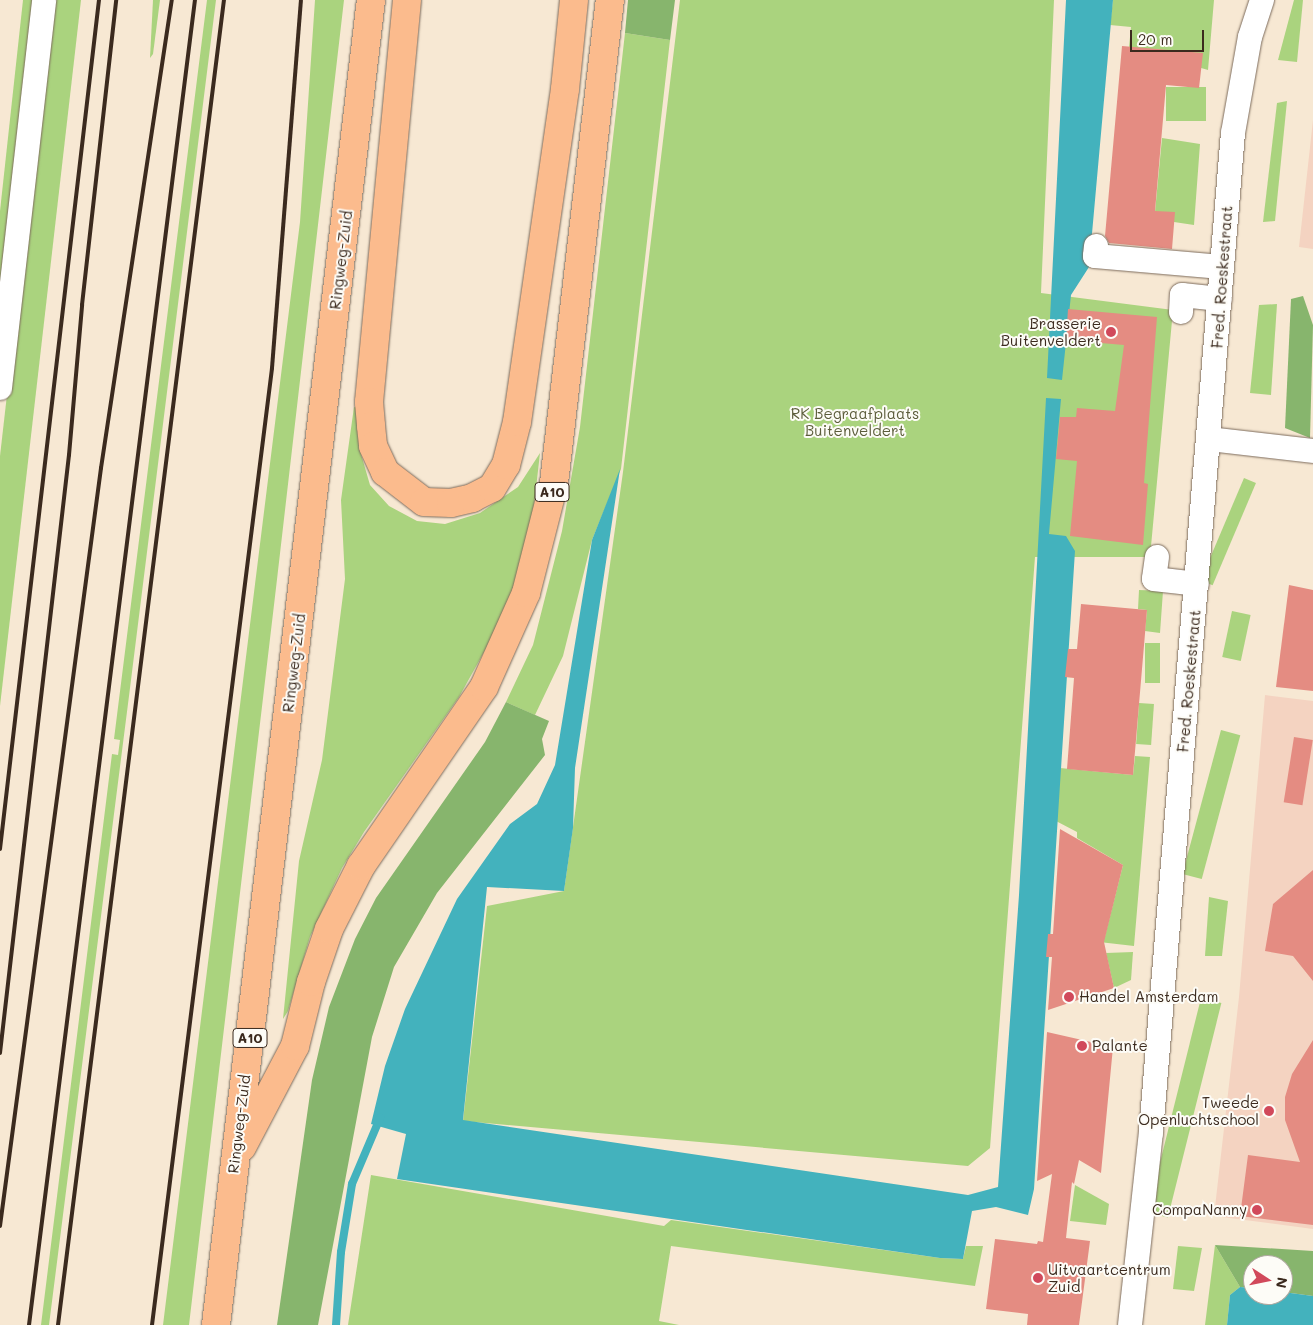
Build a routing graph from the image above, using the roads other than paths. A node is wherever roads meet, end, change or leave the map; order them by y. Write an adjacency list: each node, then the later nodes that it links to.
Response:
1 (44, 0): 13 (street)
2 (371, 0): 18 (highway, Ringweg-Zuid / A10)
3 (407, 0): 4 (highway)
4 (574, 0)
5 (610, 0): 18 (highway, A10)
6 (1246, 0): 8 (street, Fred. Roeskestraat)
7 (1262, 0): 8 (street, Fred. Roeskestraat)
8 (1250, 37): 10 (street, Fred. Roeskestraat)
9 (1096, 246): 10 (street)
10 (1222, 267): 11 (street, Fred. Roeskestraat)
11 (1220, 299): 12 (street); 14 (street, Fred. Roeskestraat)
12 (1181, 312)
13 (0, 388)
14 (1208, 439): 15 (street); 17 (street, Fred. Roeskestraat)
15 (1313, 451)
16 (1157, 557): 17 (street)
17 (1197, 584): 20 (street, Fred. Roeskestraat)
18 (235, 1162): 19 (highway, Ringweg-Zuid / A10)
19 (216, 1325)
20 (1130, 1325)

